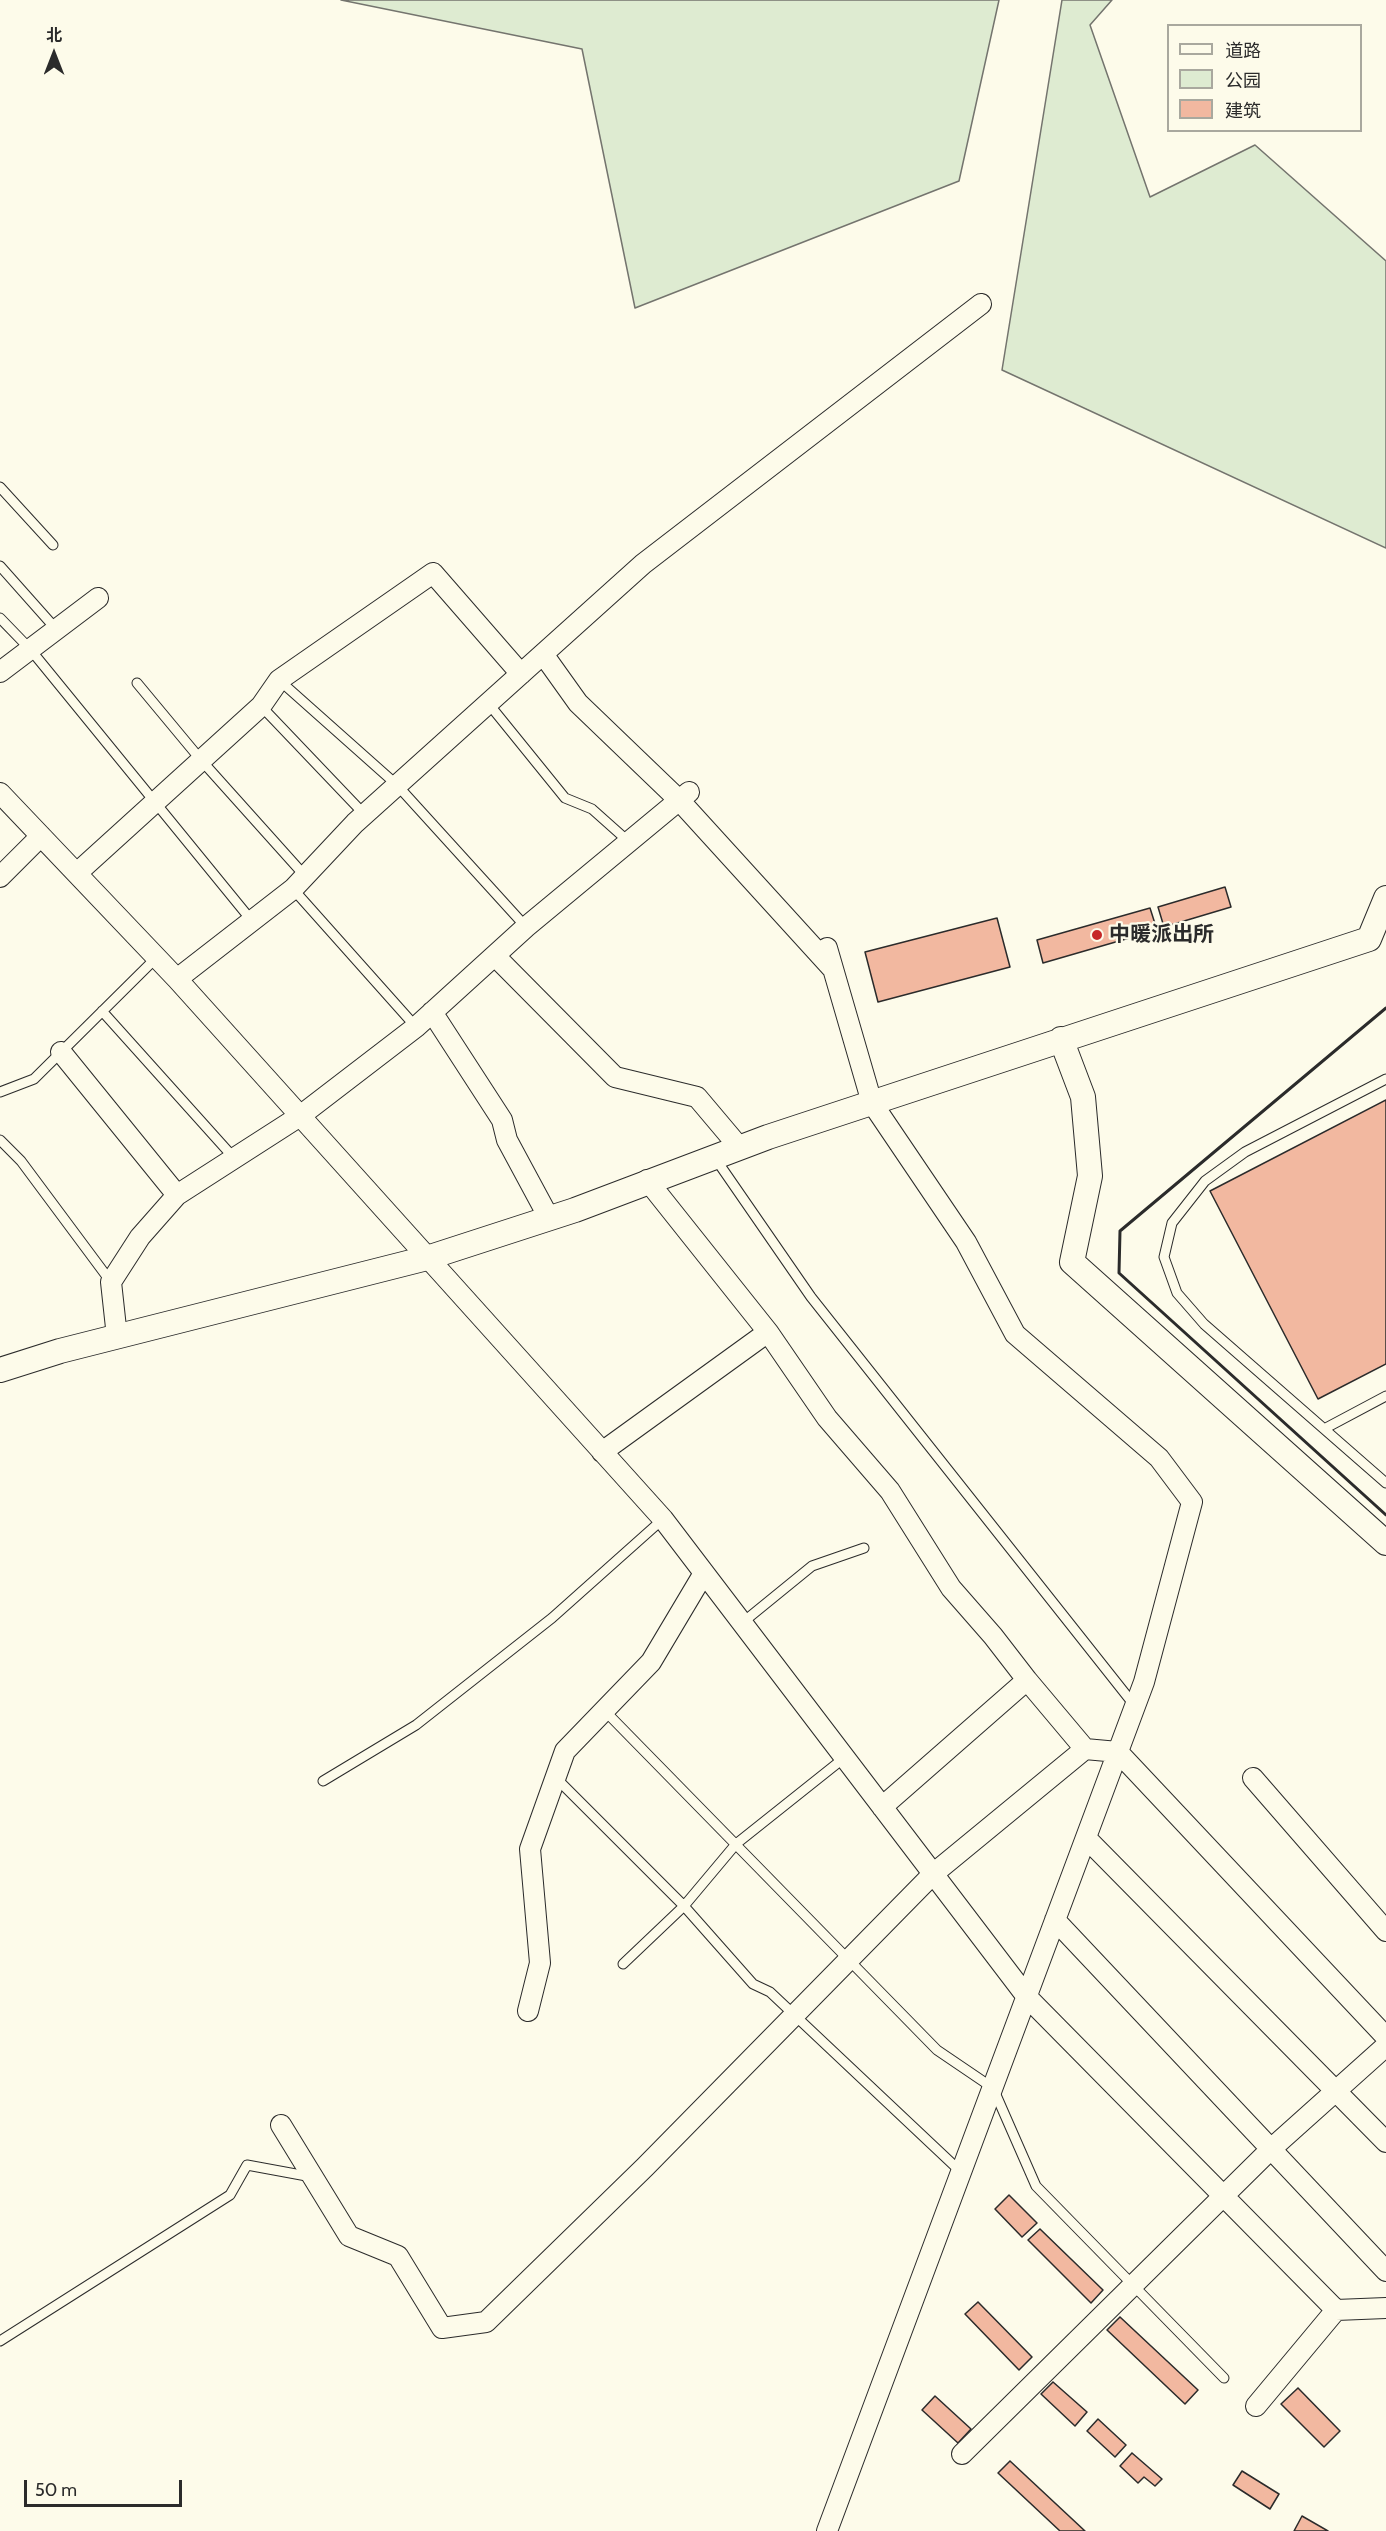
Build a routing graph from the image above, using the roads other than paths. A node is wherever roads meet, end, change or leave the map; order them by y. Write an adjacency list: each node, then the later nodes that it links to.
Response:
1 (981, 304): 9 (street)
2 (0, 487): 3 (lane)
3 (53, 545)
4 (0, 566): 7 (lane)
5 (98, 598): 7 (street)
6 (0, 618): 8 (lane)
7 (56, 629): 8 (street)
8 (30, 649): 10 (street); 20 (lane)
9 (543, 654): 11 (street); 19 (street)
10 (0, 672)
11 (521, 674): 12 (street); 14 (street)
12 (279, 680): 15 (street); 17 (lane)
13 (137, 682): 16 (lane)
14 (488, 703): 17 (street); 23 (lane)
15 (261, 706): 16 (street); 21 (lane)
16 (201, 760): 20 (street); 26 (lane)
17 (397, 785): 21 (street); 29 (lane)
18 (0, 793): 22 (street)
19 (684, 796): 23 (street); 33 (street)
20 (155, 803): 24 (street); 28 (lane)
21 (364, 814): 26 (street)
22 (41, 836): 24 (street); 25 (street)
23 (629, 842): 29 (street)
24 (77, 873): 32 (street)
25 (0, 877)
26 (299, 883): 28 (street); 37 (lane)
27 (1385, 904): 38 (street)
28 (252, 921): 34 (street)
29 (526, 927): 31 (street)
30 (827, 948): 33 (street)
31 (495, 956): 36 (street); 45 (street)
32 (157, 957): 34 (street); 35 (lane)
33 (833, 969): 42 (street)
34 (177, 979): 43 (street)
35 (102, 1011): 39 (lane); 47 (lane)
36 (432, 1012): 37 (street); 50 (street)
37 (416, 1027): 43 (street)
38 (1061, 1039): 42 (street); 61 (street)
39 (61, 1052): 41 (lane); 49 (street)
40 (1386, 1079): 57 (lane)
41 (0, 1092)
42 (872, 1103): 45 (street); 66 (street)
43 (300, 1116): 47 (street); 51 (street)
44 (0, 1140): 52 (lane)
45 (740, 1148): 46 (street)
46 (714, 1156): 48 (street); 66 (lane)
47 (234, 1158): 49 (street)
48 (647, 1180): 50 (street); 53 (street)
49 (177, 1195): 52 (street)
50 (549, 1218): 51 (street)
51 (427, 1258): 54 (street); 58 (street)
52 (111, 1282): 54 (street)
53 (768, 1332): 58 (street); 65 (street)
54 (117, 1337): 55 (street)
55 (0, 1370)
56 (1386, 1396): 57 (lane)
57 (1324, 1429): 59 (lane)
58 (602, 1452): 60 (street)
59 (1386, 1483)
60 (663, 1519): 63 (street); 73 (lane)
61 (1386, 1543)
62 (864, 1548): 64 (lane)
63 (704, 1574): 64 (street); 67 (street)
64 (742, 1623): 70 (street)
65 (1027, 1680): 68 (street); 74 (street)
66 (1135, 1706): 69 (street)
67 (604, 1710): 71 (street); 76 (lane)
68 (1085, 1749): 69 (street); 77 (street)
69 (1118, 1752): 75 (street); 86 (street)
70 (844, 1758): 74 (street); 76 (lane)
71 (555, 1777): 78 (lane); 84 (street)
72 (1253, 1778): 80 (street)
73 (323, 1781)
74 (882, 1807): 77 (street)
75 (1086, 1838): 79 (street); 89 (street)
76 (736, 1844): 78 (lane); 81 (lane)
77 (933, 1874): 81 (street); 83 (street)
78 (684, 1906): 82 (lane); 85 (lane)
79 (1055, 1920): 83 (street); 92 (street)
80 (1386, 1931)
81 (848, 1960): 85 (street); 88 (lane)
82 (623, 1964)
83 (1027, 1997): 88 (street); 95 (street)
84 (528, 2011)
85 (794, 2016): 93 (lane); 94 (street)
86 (1386, 2037)
87 (1386, 2046): 89 (street)
88 (993, 2088): 93 (street); 100 (lane)
89 (1335, 2091): 91 (street); 92 (street)
90 (281, 2125): 94 (street)
91 (1386, 2142)
92 (1271, 2149): 95 (street); 96 (street)
93 (962, 2172): 103 (street)
94 (313, 2177): 99 (lane)
95 (1225, 2197): 98 (street); 102 (street)
96 (1386, 2271)
97 (1386, 2308): 98 (street)
98 (1336, 2310): 101 (street)
99 (0, 2341)
100 (1224, 2378)
101 (1256, 2406)
102 (962, 2454)
103 (827, 2531)

